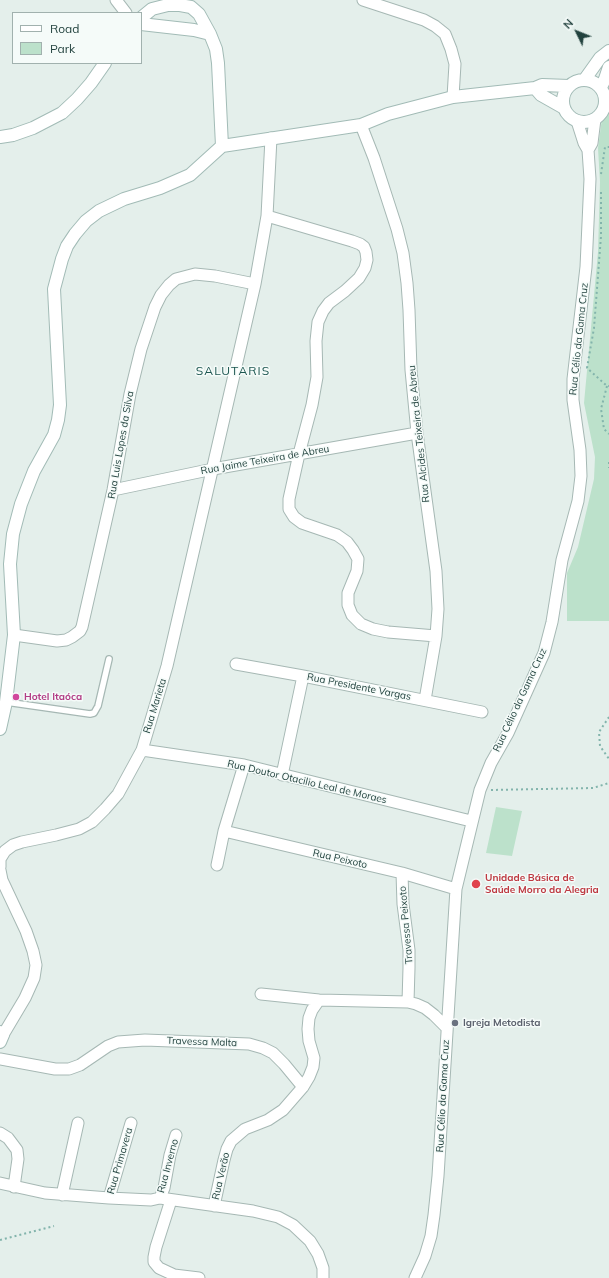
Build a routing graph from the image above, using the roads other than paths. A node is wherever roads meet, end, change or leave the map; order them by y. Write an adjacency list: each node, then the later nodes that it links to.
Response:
1 (116, 0): 4 (street)
2 (363, 0): 15 (street)
3 (181, 2): 5 (main road); 7 (main road)
4 (125, 12)
5 (142, 17)
6 (142, 24): 7 (main road)
7 (210, 34): 22 (main road)
8 (609, 51): 11 (main road)
9 (105, 64): 20 (main road)
10 (609, 67): 12 (main road)
11 (585, 79): 12 (main road); 13 (main road)
12 (605, 82): 17 (main road)
13 (569, 86): 14 (main road); 16 (main road)
14 (535, 88): 15 (main road); 16 (main road)
15 (453, 97): 19 (main road)
16 (564, 108): 18 (main road)
17 (595, 119): 18 (main road); 23 (street, Rua Célio da Gama Cruz)
18 (577, 121): 23 (street)
19 (361, 125): 21 (main road); 26 (street, Rua Alcides Teixeira de Abreu)
20 (0, 137)
21 (271, 138): 22 (main road); 24 (street, Rua Marieta)
22 (222, 146): 30 (main road)
23 (588, 150): 42 (street, Rua Célio da Gama Cruz)
24 (267, 216): 25 (street, Rua Marieta); 27 (street)
25 (256, 284): 28 (street, Rua Marieta); 29 (street, Rua Luis Lopes da Silva)
26 (417, 433): 27 (street, Rua Jaime Teixeira de Abreu); 31 (street, Rua Alcides Teixeira de Abreu)
27 (299, 454): 28 (street, Rua Jaime Teixeira de Abreu); 31 (street)
28 (213, 469): 29 (street, Rua Jaime Teixeira de Abreu); 39 (street, Rua Marieta)
29 (113, 490): 30 (street, Rua Luis Lopes da Silva)
30 (14, 635): 36 (main road)
31 (436, 636): 35 (street, Rua Alcides Teixeira de Abreu)
32 (109, 660): 36 (lane)
33 (236, 664): 34 (street, Rua Presidente Vargas)
34 (303, 676): 35 (street, Rua Presidente Vargas); 41 (street)
35 (424, 700): 37 (street, Rua Presidente Vargas)
36 (6, 702): 38 (main road)
37 (482, 712)
38 (0, 729)
39 (142, 750): 40 (street, Rua Doutor Otacilio Leal de Moraes); 45 (street, Rua Marieta)
40 (244, 765): 41 (street, Rua Doutor Otacilio Leal de Moraes); 43 (street)
41 (282, 775): 42 (street, Rua Doutor Otacilio Leal de Moraes)
42 (471, 821): 48 (street, Rua Célio da Gama Cruz)
43 (224, 831): 44 (street); 47 (street, Rua Peixoto)
44 (217, 865)
45 (0, 867)
46 (0, 870): 49 (street)
47 (402, 873): 48 (street, Rua Peixoto); 52 (street, Travessa Peixoto)
48 (456, 889): 53 (street, Rua Célio da Gama Cruz)
49 (4, 891): 54 (street)
50 (261, 994): 51 (street)
51 (319, 1000): 52 (street); 56 (street)
52 (408, 1002): 53 (street)
53 (447, 1028): 69 (street, Rua Célio da Gama Cruz)
54 (1, 1036)
55 (0, 1059): 56 (street, Travessa Malta)
56 (303, 1087): 66 (street, Rua Verão)
57 (78, 1122): 63 (street)
58 (131, 1123): 64 (street, Rua Primavera)
59 (0, 1133): 62 (street)
60 (176, 1134): 65 (street, Rua Inverno)
61 (0, 1183): 62 (street)
62 (14, 1187): 63 (street)
63 (62, 1195): 64 (street)
64 (109, 1198): 65 (street)
65 (165, 1199): 66 (street); 67 (street, Rua Inverno)
66 (214, 1206): 68 (street)
67 (199, 1278)
68 (324, 1278)
69 (415, 1278)

